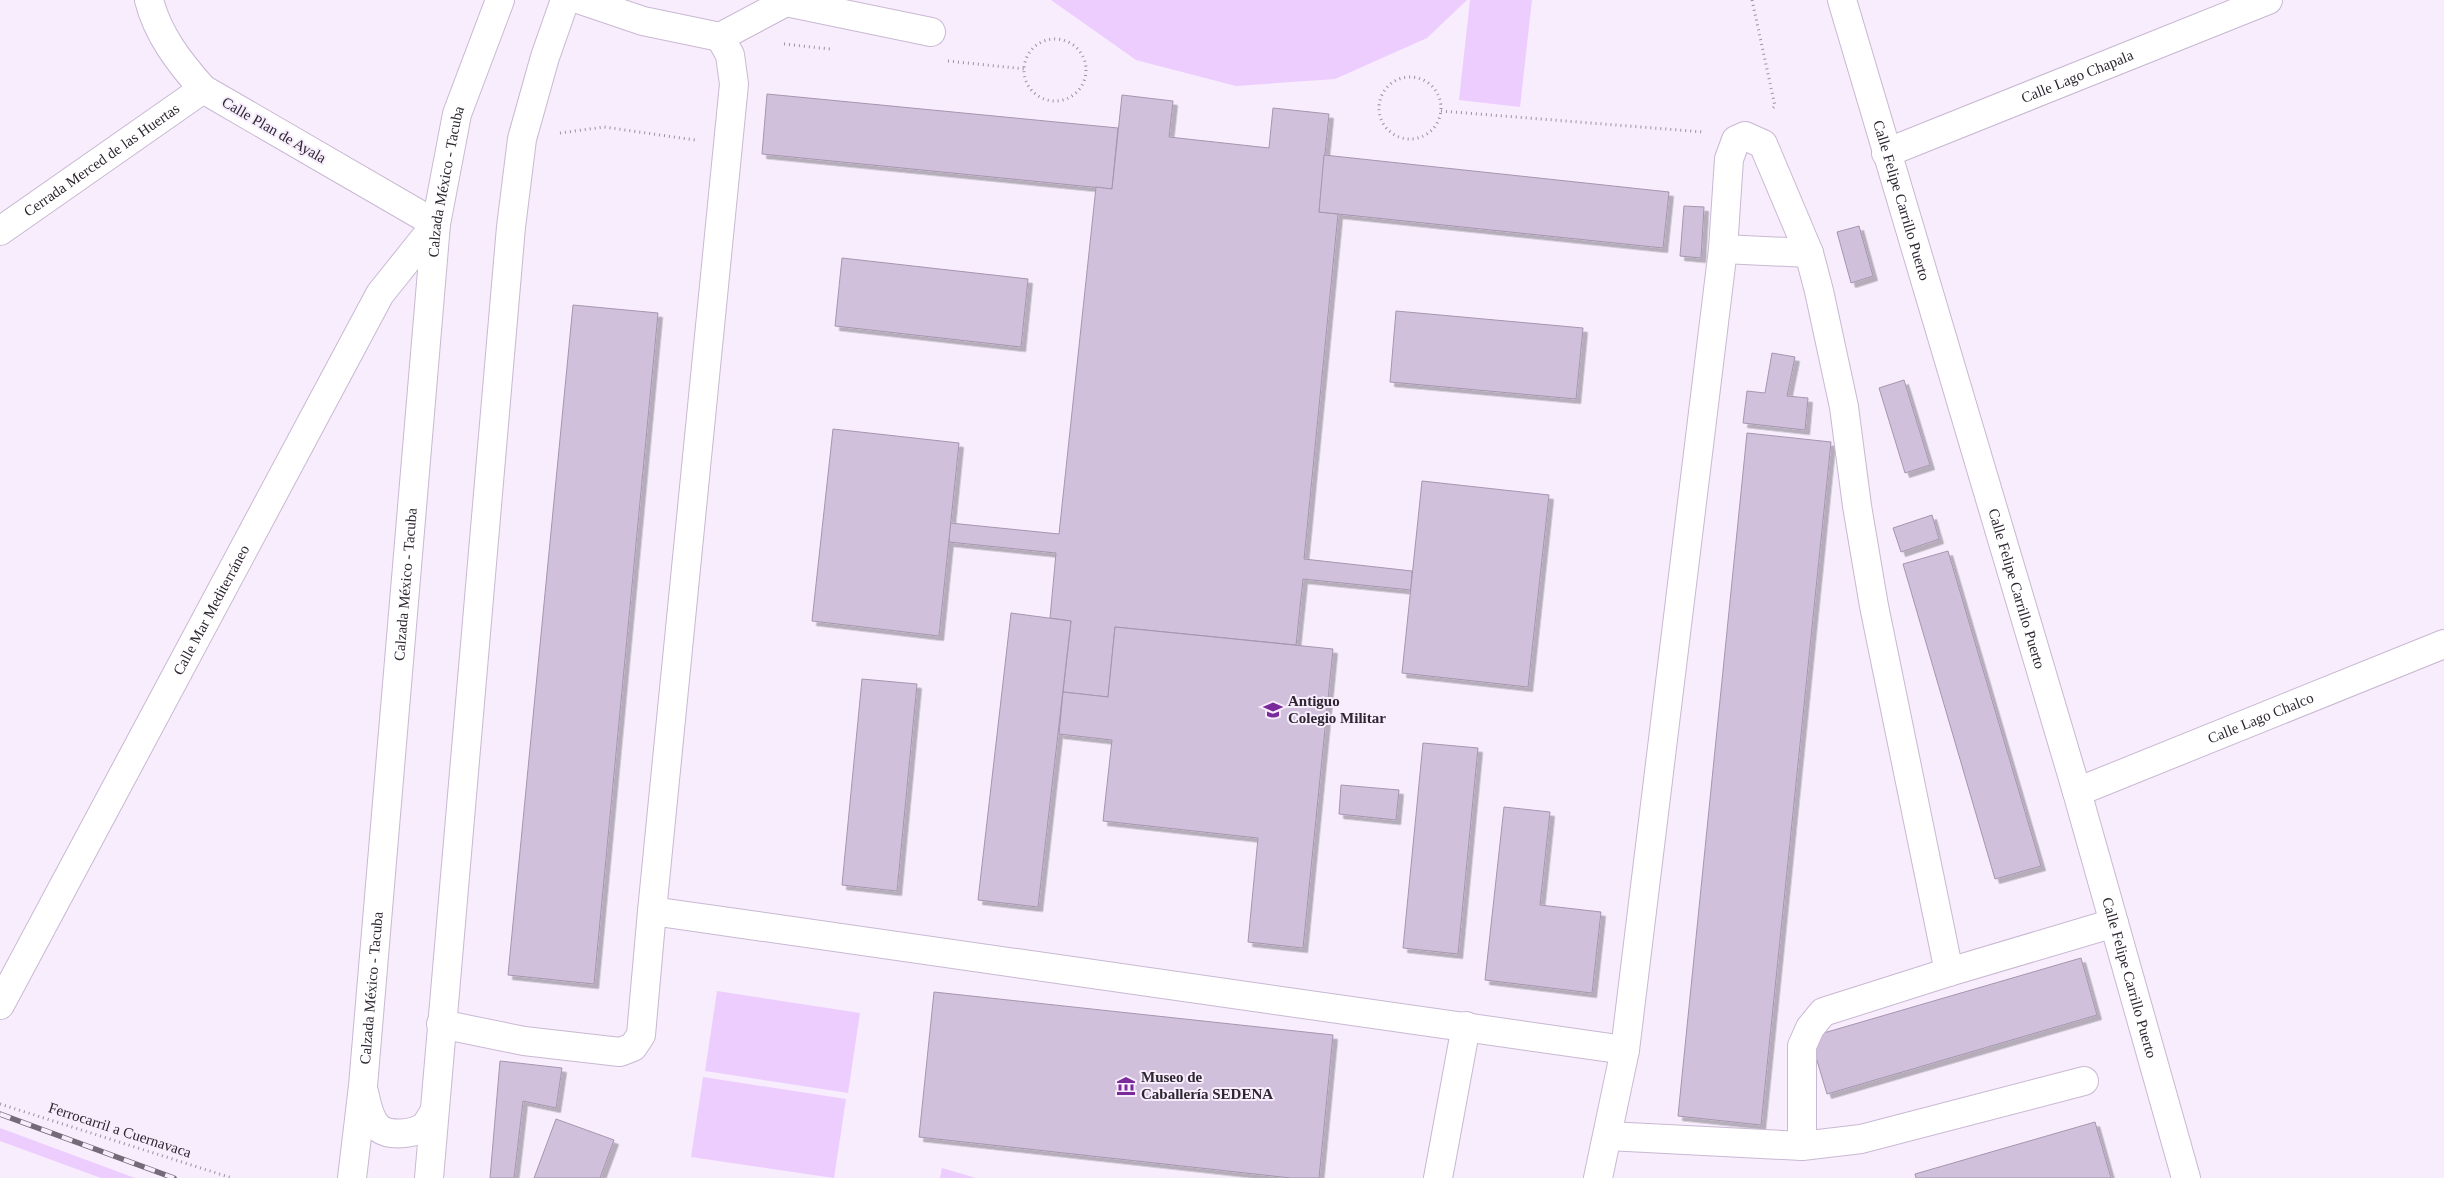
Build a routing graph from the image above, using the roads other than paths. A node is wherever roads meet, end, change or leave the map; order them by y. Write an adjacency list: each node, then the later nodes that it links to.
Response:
1 (149, 0): 9 (street, Calle Plan de Ayala)
2 (500, 0): 11 (street, Calzada México - Tacuba)
3 (565, 0): 21 (street)
4 (581, 0): 8 (street)
5 (1842, 0): 10 (street, Calle Felipe Carrillo Puerto)
6 (2268, 0): 10 (street, Calle Lago Chapala)
7 (932, 32): 8 (street)
8 (720, 37): 17 (street)
9 (203, 89): 11 (street, Calle Plan de Ayala); 12 (street, Cerrada Merced de las Huertas)
10 (1886, 153): 16 (street, Calle Felipe Carrillo Puerto)
11 (436, 224): 20 (street, Calle Mar Mediterráneo); 25 (street, Calzada México - Tacuba)
12 (0, 231)
13 (1724, 249): 14 (street); 14 (street); 23 (street)
14 (1809, 253): 19 (street)
15 (2444, 644): 16 (street, Calle Lago Chalco)
16 (2076, 792): 18 (street, Calle Felipe Carrillo Puerto)
17 (652, 912): 21 (street); 22 (street)
18 (2114, 923): 19 (street); 33 (street, Calle Felipe Carrillo Puerto)
19 (1949, 972): 28 (street)
20 (0, 1005)
21 (441, 1024): 26 (street)
22 (1466, 1026): 23 (street); 31 (street)
23 (1625, 1050): 27 (street)
24 (2084, 1081): 28 (street)
25 (363, 1086): 26 (street); 29 (street, Calzada México - Tacuba)
26 (434, 1112): 30 (street)
27 (1608, 1136): 28 (street); 32 (street)
28 (1802, 1146)
29 (352, 1178)
30 (429, 1178)
31 (1438, 1178)
32 (1598, 1178)
33 (2186, 1178)

